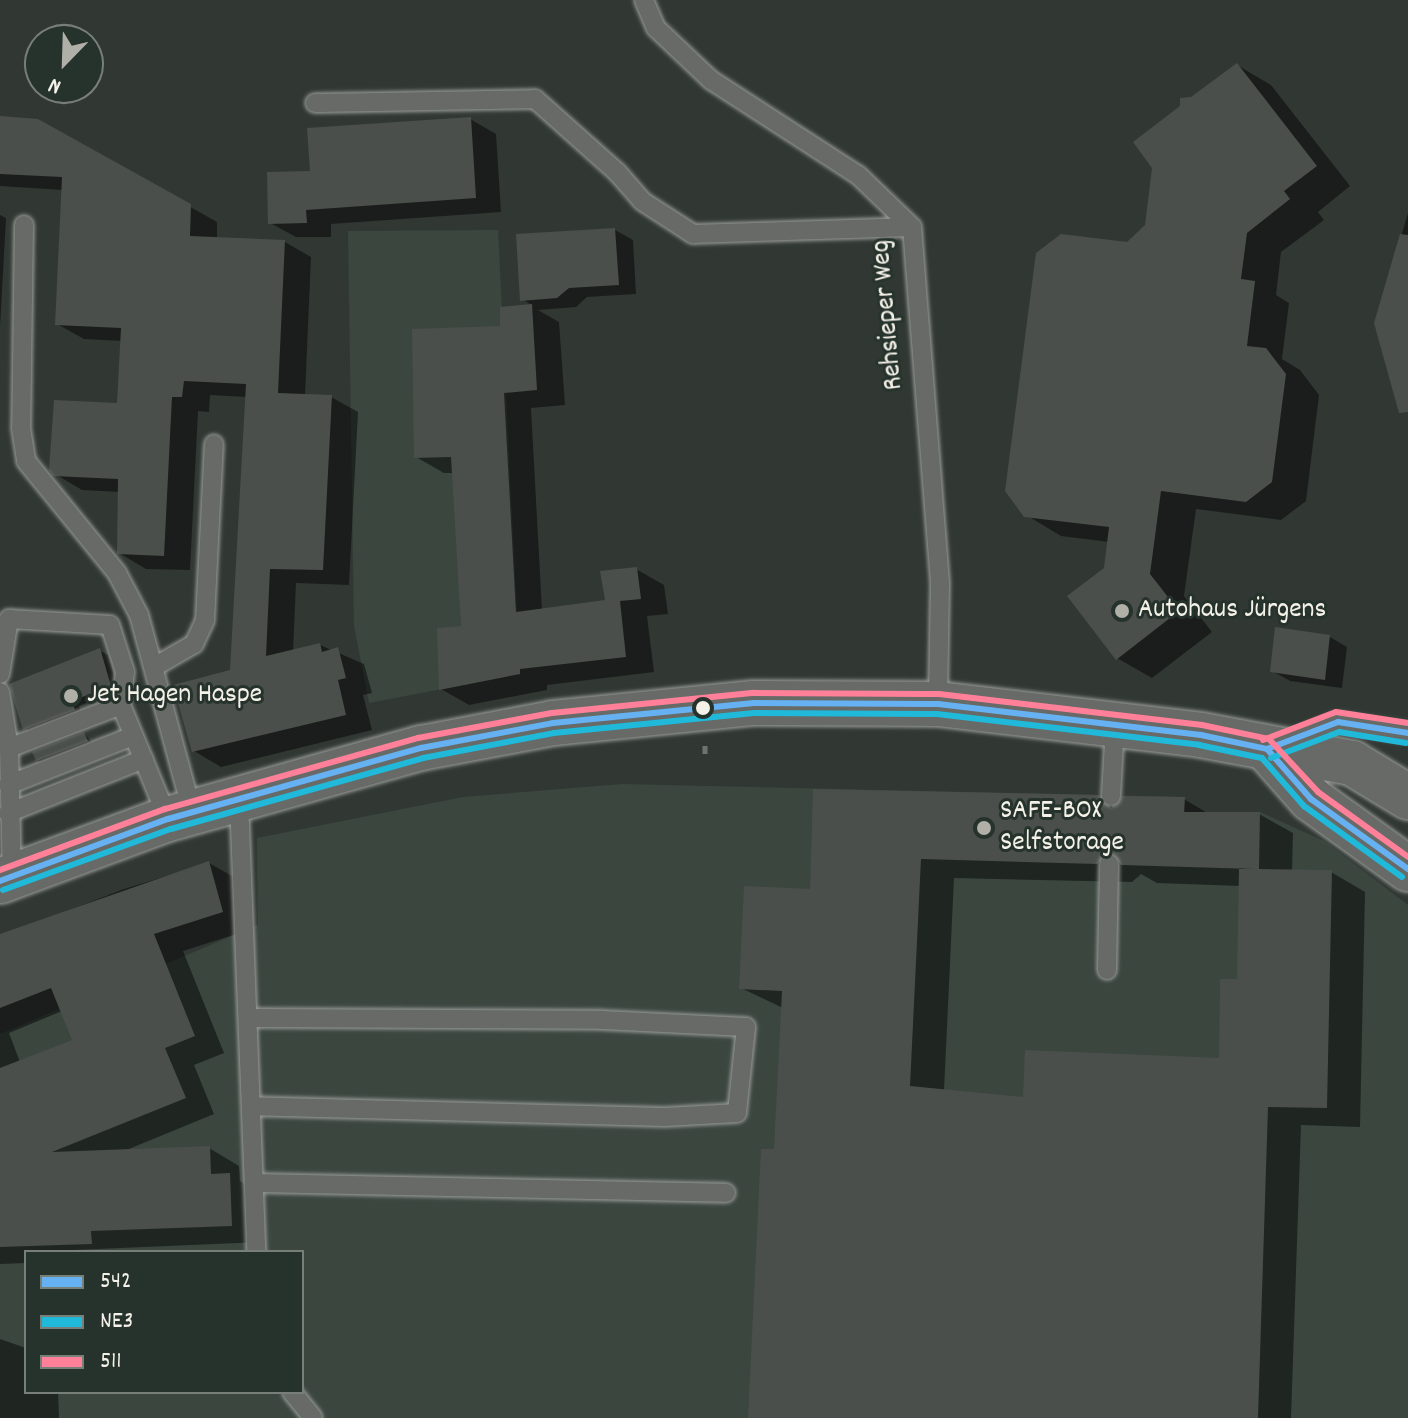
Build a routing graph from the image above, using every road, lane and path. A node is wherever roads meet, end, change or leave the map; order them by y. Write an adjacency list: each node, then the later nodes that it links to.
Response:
1 (644, 0): 4 (lane, Rehsieper Weg)
2 (315, 103): 4 (lane)
3 (24, 225): 6 (lane)
4 (912, 227): 9 (lane, Rehsieper Weg)
5 (214, 444): 6 (lane)
6 (154, 667): 22 (lane)
7 (0, 674): 10 (lane)
8 (0, 692): 14 (lane)
9 (938, 704): 11 (main road); 19 (main road)
10 (121, 705): 13 (lane); 14 (lane)
11 (1115, 724): 15 (main road); 18 (lane)
12 (1408, 733): 15 (lane)
13 (133, 736): 16 (lane); 17 (lane)
14 (9, 748): 17 (lane)
15 (1267, 749): 20 (main road); 24 (main road)
16 (144, 759): 21 (lane); 22 (lane)
17 (8, 785): 21 (lane)
18 (1111, 796)
19 (239, 797): 22 (main road); 27 (lane)
20 (1408, 797)
21 (8, 813): 25 (lane)
22 (180, 815): 25 (main road)
23 (1109, 864): 26 (lane)
24 (1408, 869)
25 (6, 878)
26 (1107, 970)
27 (249, 1018): 28 (lane); 28 (lane)
28 (252, 1106): 29 (lane)
29 (254, 1183): 30 (lane); 31 (lane)
30 (726, 1193)
31 (256, 1250)
32 (294, 1394): 33 (lane)
33 (313, 1418)

